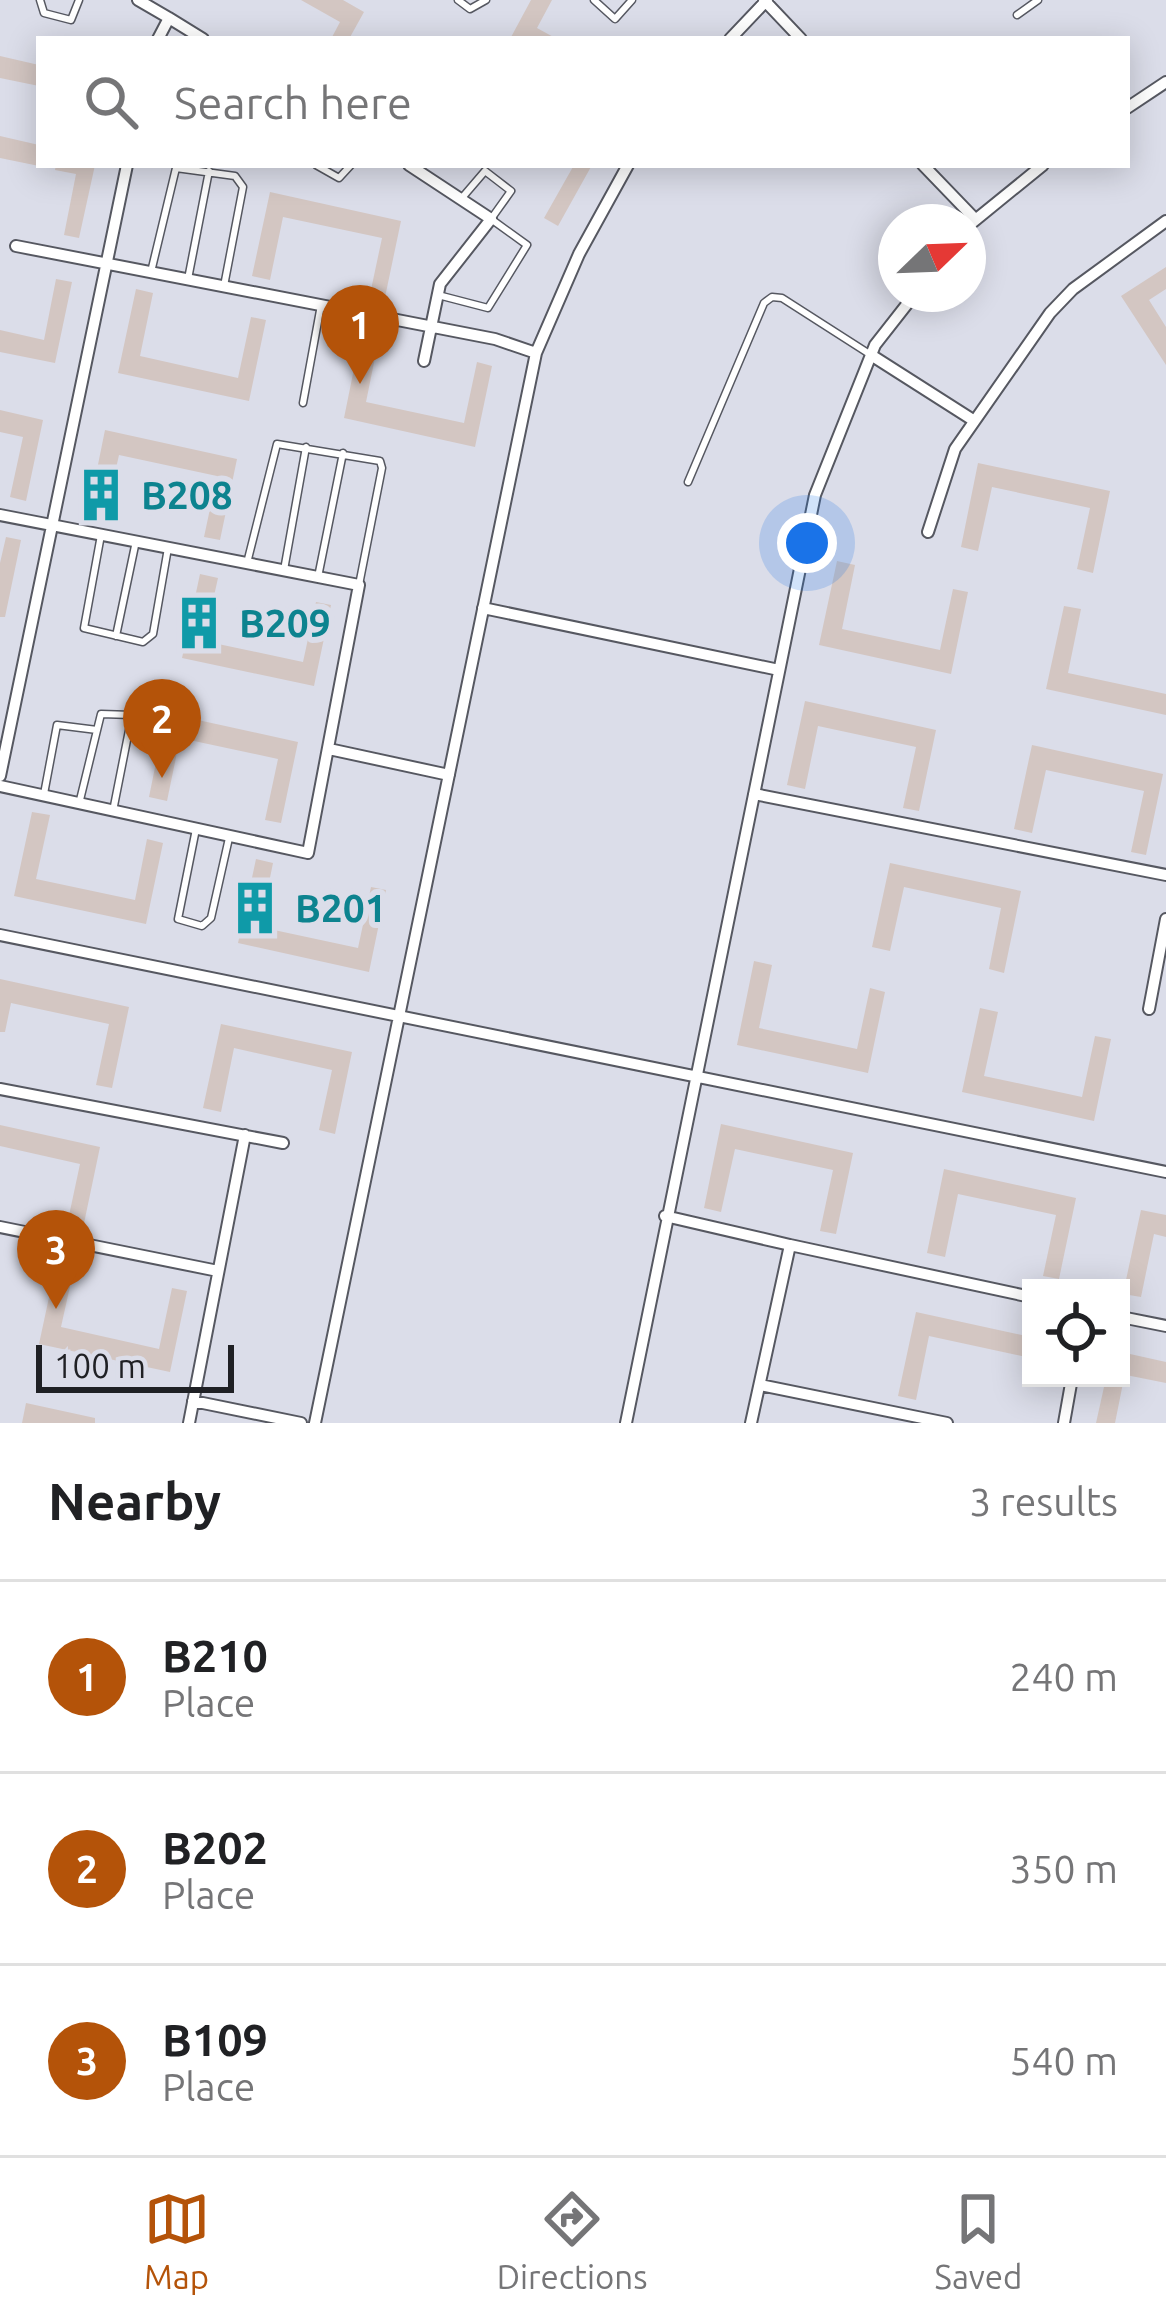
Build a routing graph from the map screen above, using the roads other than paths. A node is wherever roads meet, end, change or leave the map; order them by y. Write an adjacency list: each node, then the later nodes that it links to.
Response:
1 (40, 0): 2 (lane)
2 (79, 0)
3 (138, 0): 11 (street)
4 (458, 0): 5 (lane)
5 (486, 0)
6 (594, 0): 7 (lane)
7 (632, 0)
8 (765, 0): 14 (street); 15 (street)
9 (1038, 0): 10 (lane)
10 (1017, 15)
11 (169, 18): 12 (street); 13 (street)
12 (160, 36)
13 (197, 36)
14 (733, 36)
15 (798, 36)
16 (1166, 82): 17 (street)
17 (1130, 106)
18 (126, 168): 34 (street)
19 (178, 168): 35 (lane)
20 (192, 168): 27 (lane)
21 (321, 168): 22 (lane)
22 (348, 168)
23 (413, 168): 28 (street)
24 (626, 168): 42 (street)
25 (926, 168): 29 (street)
26 (1039, 168): 30 (street)
27 (209, 171): 36 (lane); 37 (lane)
28 (461, 200): 31 (street); 31 (lane)
29 (956, 204)
30 (986, 210)
31 (491, 219): 38 (street); 38 (lane)
32 (1166, 221): 46 (street)
33 (16, 246): 34 (street)
34 (106, 263): 35 (street); 51 (street)
35 (151, 272): 36 (street)
36 (188, 279): 37 (street)
37 (224, 286): 39 (street)
38 (438, 295): 41 (street)
39 (321, 305): 41 (street); 45 (lane)
40 (902, 312): 43 (street)
41 (431, 327): 42 (street); 44 (street)
42 (536, 352): 60 (street)
43 (872, 355): 46 (street); 49 (lane); 62 (street)
44 (424, 362)
45 (302, 404)
46 (973, 420): 52 (street)
47 (306, 447): 48 (lane); 56 (lane); 57 (lane)
48 (343, 453): 58 (lane); 59 (lane)
49 (688, 482)
50 (0, 515): 51 (street)
51 (52, 525): 53 (street); 66 (street)
52 (928, 532)
53 (101, 535): 54 (street); 61 (lane)
54 (136, 541): 55 (street); 61 (lane)
55 (168, 548): 56 (street); 61 (lane)
56 (247, 563): 57 (street)
57 (284, 570): 58 (street)
58 (318, 577): 59 (street)
59 (359, 585): 64 (street)
60 (483, 608): 62 (street); 65 (street)
61 (116, 635)
62 (779, 670): 68 (street)
63 (97, 730): 69 (lane); 70 (lane); 71 (lane)
64 (329, 749): 65 (street); 73 (street)
65 (449, 775): 78 (street)
66 (0, 776)
67 (0, 786): 69 (street)
68 (754, 794): 74 (street); 79 (street)
69 (44, 796): 70 (street)
70 (79, 803): 71 (street)
71 (113, 811): 72 (street)
72 (196, 829): 73 (street); 73 (lane)
73 (230, 836)
74 (1166, 875)
75 (1166, 919): 77 (street)
76 (0, 935): 78 (street)
77 (1149, 1009)
78 (399, 1015): 79 (street); 96 (street)
79 (697, 1076): 83 (street); 84 (street)
80 (0, 1089): 81 (street)
81 (244, 1136): 82 (street); 87 (street)
82 (284, 1143)
83 (1166, 1172)
84 (665, 1216): 86 (street); 97 (street)
85 (0, 1227): 87 (street)
86 (790, 1245): 88 (street); 91 (street)
87 (218, 1271): 93 (street)
88 (1022, 1296)
89 (1130, 1319): 90 (street)
90 (1166, 1326)
91 (760, 1385): 98 (street); 99 (street)
92 (1070, 1387): 100 (street)
93 (193, 1400): 94 (street); 95 (street)
94 (188, 1423)
95 (301, 1423)
96 (315, 1423)
97 (626, 1423)
98 (752, 1423)
99 (947, 1423)
100 (1064, 1423)

